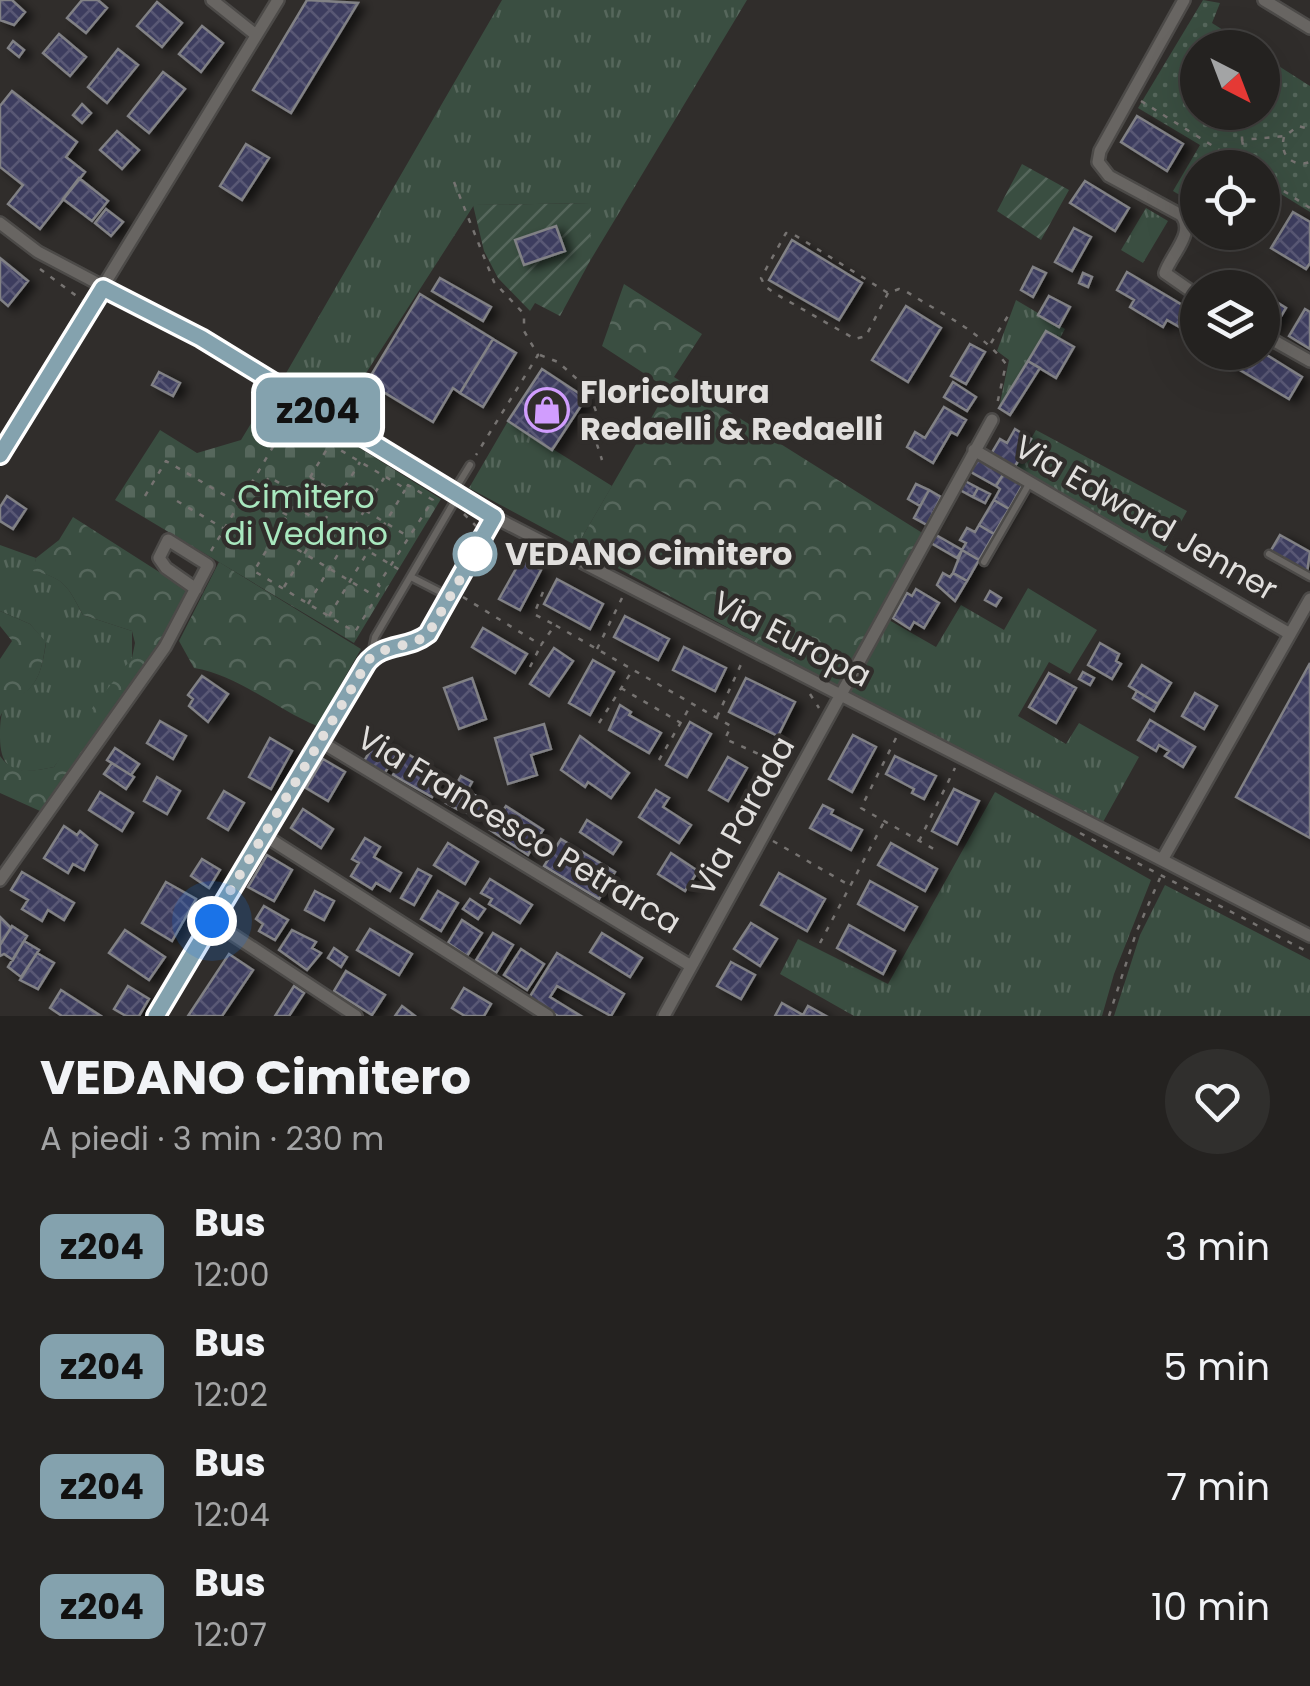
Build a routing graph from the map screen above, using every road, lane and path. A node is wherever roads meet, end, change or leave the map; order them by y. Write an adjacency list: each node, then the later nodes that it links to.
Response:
1 (212, 0): 6 (street)
2 (278, 0): 6 (street)
3 (1184, 0): 7 (street)
4 (1264, 0): 5 (street)
5 (1310, 28)
6 (256, 34): 20 (street)
7 (1131, 95): 12 (path); 19 (street)
8 (1309, 127): 10 (path)
9 (1242, 130): 11 (path)
10 (1285, 136): 11 (path); 14 (path)
11 (1242, 140): 13 (path)
12 (1220, 150)
13 (1244, 150)
14 (1310, 162)
15 (454, 182): 25 (path)
16 (1280, 189): 17 (path)
17 (1310, 208)
18 (0, 222): 20 (street, Via Europa)
19 (1180, 283)
20 (103, 288): 30 (street); 41 (street, Via Europa)
21 (888, 293): 21 (path); 23 (path)
22 (1008, 316): 23 (path)
23 (990, 344): 28 (path)
24 (1280, 344): 26 (street)
25 (538, 355): 31 (path); 33 (path)
26 (1310, 362)
27 (292, 415): 34 (path)
28 (992, 420): 29 (street, Via Parada)
29 (974, 450): 38 (street, Via Edward Jenner); 86 (street, Via Parada)
30 (0, 454)
31 (602, 460)
32 (360, 462): 36 (path); 37 (path); 43 (path)
33 (470, 465): 41 (lane)
34 (259, 471): 35 (path); 40 (path)
35 (270, 477): 42 (path); 45 (path)
36 (310, 477): 42 (path); 43 (path)
37 (385, 477): 39 (path); 49 (path)
38 (1030, 482): 62 (lane); 78 (street, Via Edward Jenner)
39 (406, 489): 52 (path); 57 (path)
40 (247, 491): 45 (path); 47 (path)
41 (456, 494): 51 (street, Via Europa); 65 (lane)
42 (299, 495): 48 (path)
43 (340, 495): 49 (path); 53 (path)
44 (144, 496): 47 (path)
45 (257, 497): 50 (path)
46 (177, 501): 54 (path)
47 (239, 504): 54 (path)
48 (293, 505): 50 (path); 53 (path)
49 (365, 510): 52 (path); 56 (path)
50 (287, 515): 55 (path)
51 (494, 517): 71 (street); 86 (street, Via Europa)
52 (386, 522): 57 (path); 58 (path)
53 (323, 523): 56 (path); 60 (path)
54 (224, 529): 59 (path)
55 (275, 536): 60 (path); 69 (path)
56 (348, 538): 58 (path); 64 (path)
57 (411, 538): 63 (path)
58 (368, 550): 63 (path); 67 (path)
59 (211, 551)
60 (304, 553): 64 (path); 69 (path)
61 (1269, 554): 66 (lane)
62 (984, 562)
63 (391, 564): 65 (path); 72 (path)
64 (330, 568): 67 (path); 75 (path)
65 (411, 576): 71 (lane); 81 (lane)
66 (1310, 578)
67 (350, 581): 72 (path); 76 (path)
68 (196, 589): 68 (street); 103 (street)
69 (283, 589): 75 (path)
70 (544, 592): 77 (path)
71 (452, 594): 79 (path); 81 (street)
72 (376, 597): 76 (path)
73 (623, 597): 80 (path)
74 (1310, 599): 78 (street)
75 (308, 604): 76 (path)
76 (328, 616)
77 (554, 626): 79 (path); 80 (path)
78 (1290, 634): 101 (street)
79 (541, 645): 83 (path)
80 (597, 650): 84 (path)
81 (370, 658): 92 (street)
82 (744, 659): 88 (path)
83 (530, 666)
84 (632, 670): 85 (path); 87 (path)
85 (621, 688): 89 (path); 90 (path)
86 (841, 695): 95 (street, Via Parada); 101 (street, Via Europa)
87 (692, 704): 88 (path); 90 (path)
88 (716, 718): 95 (path)
89 (600, 723)
90 (681, 723): 93 (path)
91 (897, 737): 96 (path)
92 (318, 740): 97 (street); 108 (street, Via Francesco Petrarca)
93 (658, 760)
94 (956, 767): 99 (path)
95 (799, 771): 98 (street, Via Parada)
96 (884, 822): 99 (path); 104 (path)
97 (262, 834): 105 (street); 111 (street)
98 (763, 836): 104 (path); 108 (street, Via Parada)
99 (920, 841): 100 (path)
100 (939, 852)
101 (1162, 860): 106 (street, Via Europa)
102 (1160, 876): 113 (path)
103 (0, 880)
104 (851, 886): 107 (path)
105 (212, 921): 109 (street); 110 (street)
106 (1310, 936)
107 (820, 943)
108 (692, 966): 112 (street, Via Parada)
109 (156, 1016)
110 (356, 1016)
111 (548, 1016)
112 (664, 1016)
113 (1109, 1016)

